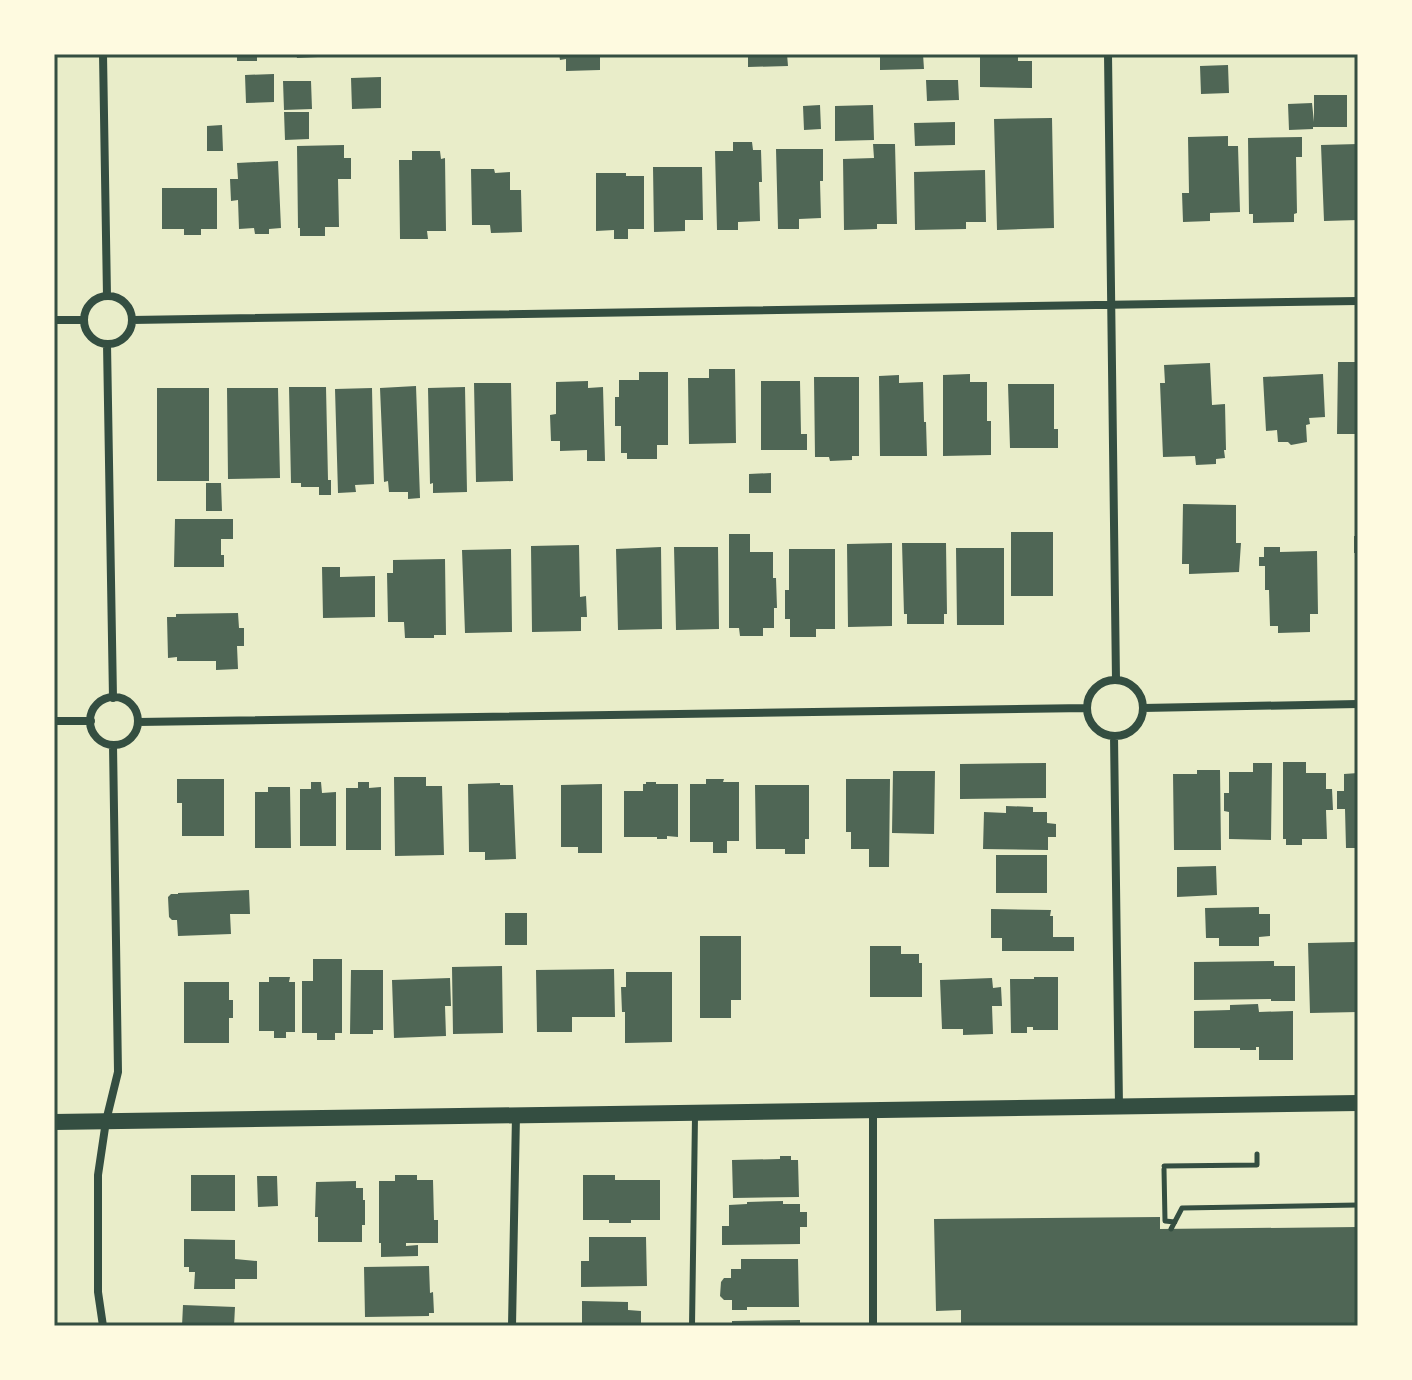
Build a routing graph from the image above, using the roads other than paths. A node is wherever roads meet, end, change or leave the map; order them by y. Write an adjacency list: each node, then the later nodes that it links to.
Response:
1 (103, 54): 3 (street)
2 (1108, 54): 5 (street)
3 (107, 296): 7 (street); 8 (street)
4 (1358, 301): 5 (street)
5 (1111, 305): 8 (street); 10 (street)
6 (54, 320): 7 (street)
7 (84, 320): 9 (street)
8 (132, 320): 9 (street)
9 (107, 344): 11 (street)
10 (1116, 680): 13 (street); 14 (street)
11 (113, 698): 16 (street); 17 (street)
12 (1358, 704): 14 (street)
13 (1087, 708): 17 (street); 18 (street)
14 (1143, 708): 18 (street)
15 (54, 721): 16 (street)
16 (91, 721): 19 (street)
17 (138, 722): 19 (street)
18 (1114, 736): 21 (street)
19 (113, 745): 25 (street)
20 (1358, 1103): 21 (main road)
21 (1119, 1107): 22 (main road)
22 (873, 1110): 23 (main road); 30 (street)
23 (695, 1112): 24 (main road); 29 (lane)
24 (516, 1115): 25 (main road); 28 (street)
25 (106, 1121): 26 (main road); 27 (street)
26 (54, 1122)
27 (103, 1326)
28 (512, 1326)
29 (692, 1326)
30 (873, 1326)

